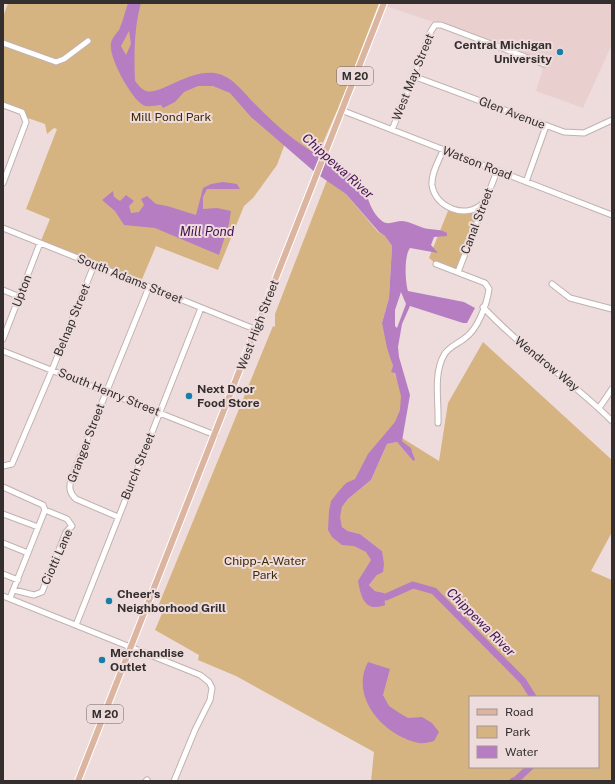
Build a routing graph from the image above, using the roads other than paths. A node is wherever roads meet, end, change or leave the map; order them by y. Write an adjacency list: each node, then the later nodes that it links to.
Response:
1 (384, 3): 7 (main road, West High Street / M 20)
2 (88, 41): 3 (street)
3 (3, 43)
4 (544, 64): 5 (street, West May Street)
5 (413, 76): 10 (street, Glen Avenue); 11 (street, West May Street)
6 (3, 105): 13 (street)
7 (341, 110): 11 (street, Watson Road); 31 (main road, West High Street / M 20)
8 (612, 115): 9 (street)
9 (611, 121): 10 (street, Glen Avenue)
10 (546, 126): 16 (street)
11 (392, 130): 12 (street, Watson Road)
12 (443, 150): 14 (street, Watson Road); 17 (street)
13 (6, 168): 15 (street)
14 (497, 170): 16 (street, Watson Road); 17 (street, Canal Street)
15 (3, 182)
16 (526, 182): 18 (street, Watson Road)
17 (485, 201): 23 (street, Canal Street)
18 (612, 215)
19 (3, 228): 20 (street, South Adams Street)
20 (40, 243): 22 (street, South Adams Street); 27 (street, Upton)
21 (436, 264): 23 (street)
22 (94, 265): 25 (street, South Adams Street); 34 (street, Belnap Street)
23 (458, 272): 28 (street)
24 (552, 284): 30 (street)
25 (149, 287): 29 (street, South Adams Street); 36 (street, Granger Street)
26 (3, 290): 27 (street)
27 (20, 297): 32 (street, Upton)
28 (483, 307): 37 (street, Wendrow Way); 40 (street)
29 (201, 308): 31 (street, South Adams Street); 38 (street, Burch Street)
30 (612, 309)
31 (257, 330): 41 (main road, West High Street / M 20)
32 (3, 339)
33 (3, 351): 34 (street, South Henry Street)
34 (52, 370): 36 (street, South Henry Street); 42 (street, Belnap Street)
35 (612, 389): 37 (street)
36 (106, 392): 38 (street, South Henry Street); 46 (street, Granger Street)
37 (599, 408): 39 (street, Wendrow Way)
38 (160, 412): 41 (street, South Henry Street); 46 (street, Burch Street)
39 (612, 421)
40 (438, 422)
41 (215, 435): 56 (main road, West High Street / M 20)
42 (3, 466)
43 (3, 487): 44 (street)
44 (45, 510): 47 (street); 52 (street, Ciotti Lane)
45 (3, 514): 47 (street)
46 (118, 517): 55 (street, Burch Street)
47 (38, 527): 49 (street)
48 (3, 544): 49 (street)
49 (28, 553): 51 (street)
50 (3, 574): 51 (street)
51 (18, 580): 52 (street)
52 (14, 590): 54 (street)
53 (3, 596): 54 (street)
54 (10, 598): 55 (street)
55 (76, 625): 56 (street)
56 (131, 646): 57 (main road, M 20); 58 (street)
57 (78, 781)
58 (174, 781)

